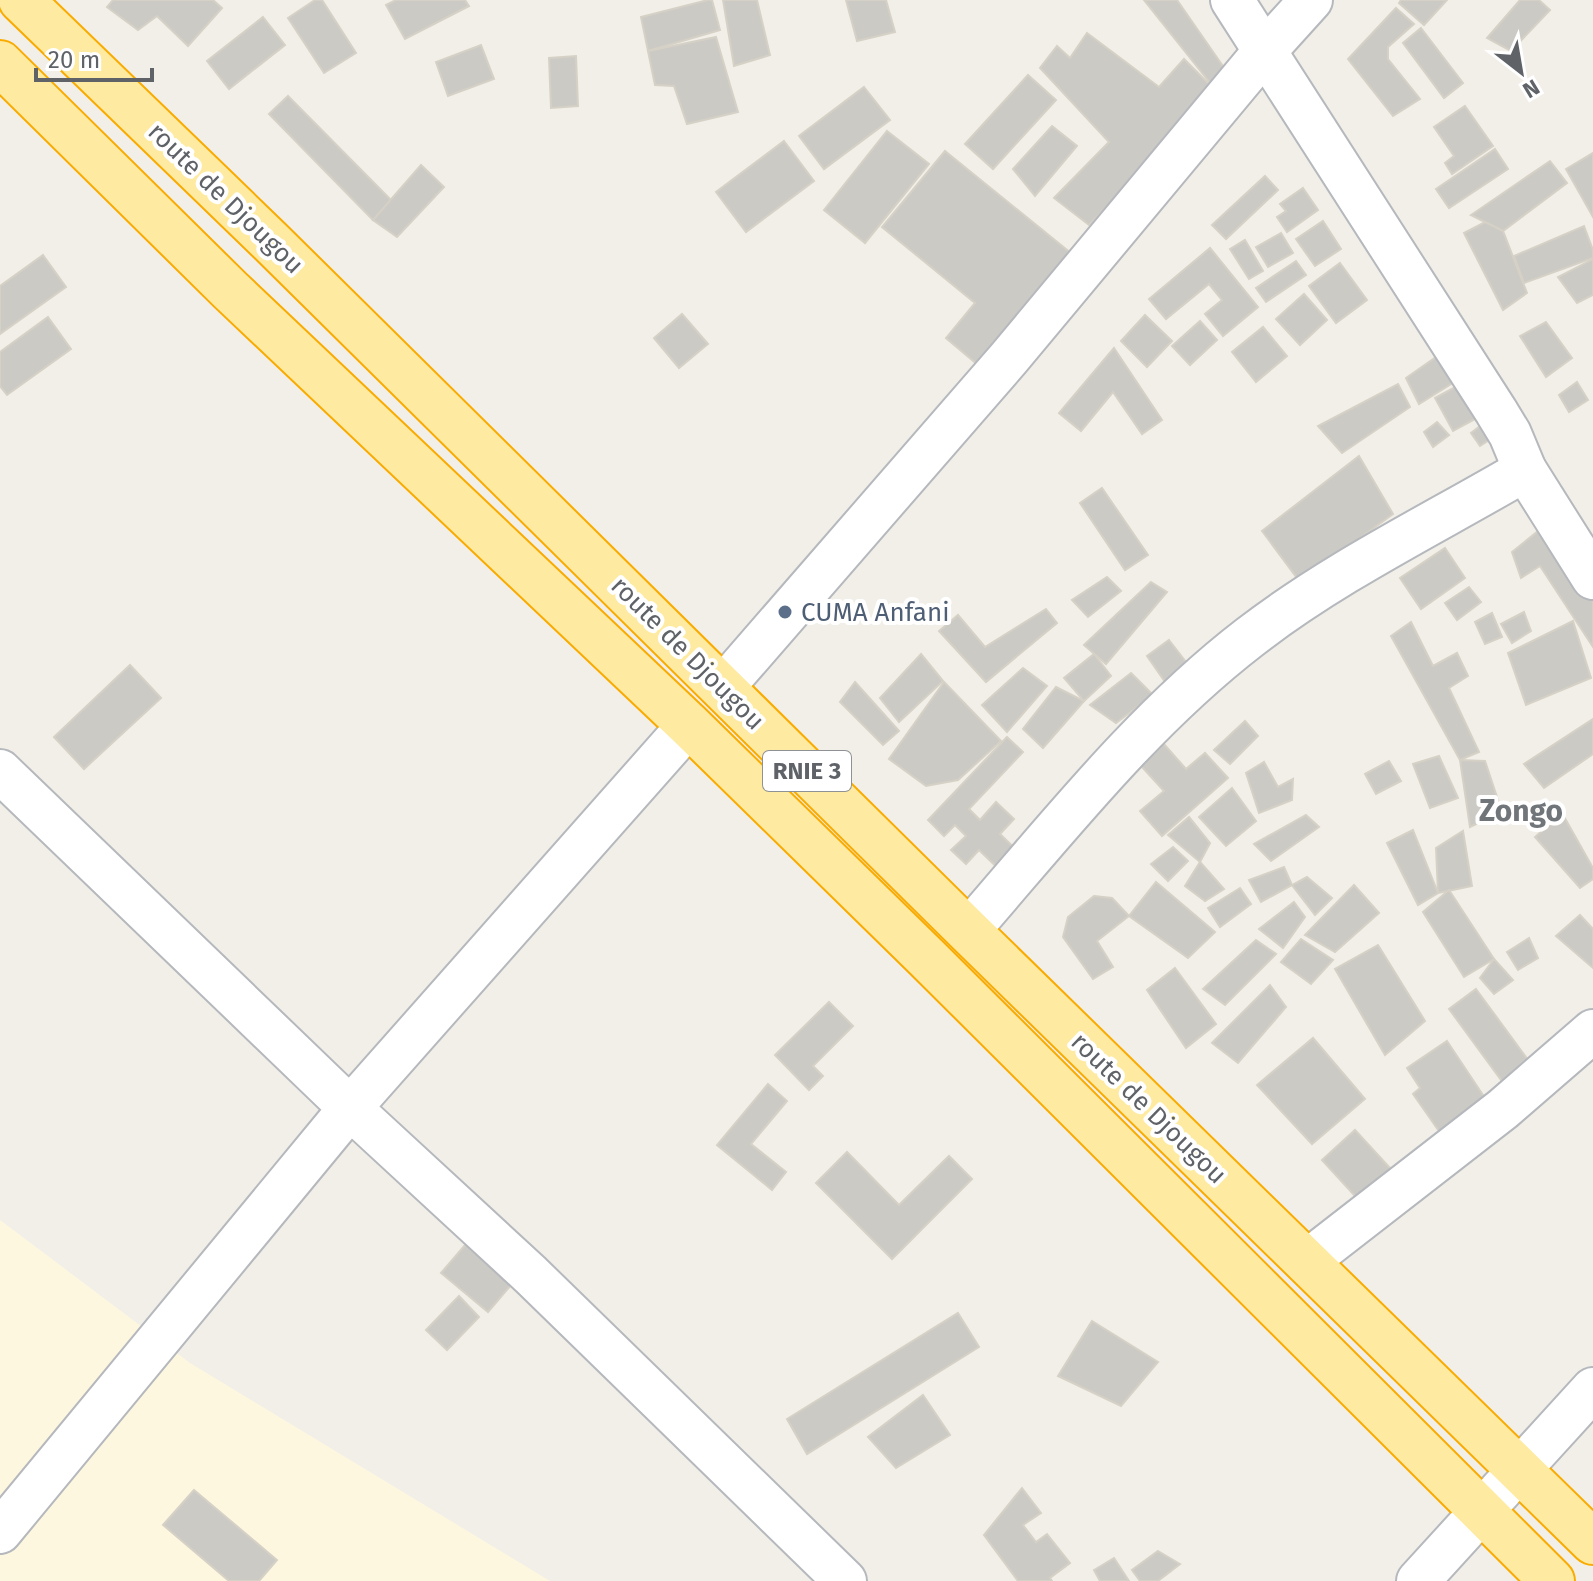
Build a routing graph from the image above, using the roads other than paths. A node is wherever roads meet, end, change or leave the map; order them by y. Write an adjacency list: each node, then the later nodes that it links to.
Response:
1 (21, 0): 8 (highway, route de Djougou / RNIE 3)
2 (1232, 0): 4 (street)
3 (1311, 0): 4 (street)
4 (1264, 52): 6 (street); 8 (street)
5 (0, 63): 9 (highway, route de Djougou / RNIE 3)
6 (1525, 470): 7 (street); 11 (street)
7 (1593, 578)
8 (723, 687): 11 (highway, route de Djougou / RNIE 3)
9 (689, 725): 13 (street); 17 (highway, route de Djougou / RNIE 3)
10 (0, 771): 13 (street)
11 (968, 931): 14 (highway, route de Djougou / RNIE 3)
12 (1593, 1031): 14 (street)
13 (350, 1108): 18 (street); 20 (street)
14 (1306, 1262): 16 (highway, route de Djougou / RNIE 3)
15 (1593, 1389): 16 (street)
16 (1521, 1471): 17 (street); 19 (highway, route de Djougou / RNIE 3)
17 (1482, 1513): 21 (street); 22 (highway, route de Djougou / RNIE 3)
18 (0, 1532)
19 (1593, 1542)
20 (845, 1581)
21 (1418, 1581)
22 (1552, 1581)

